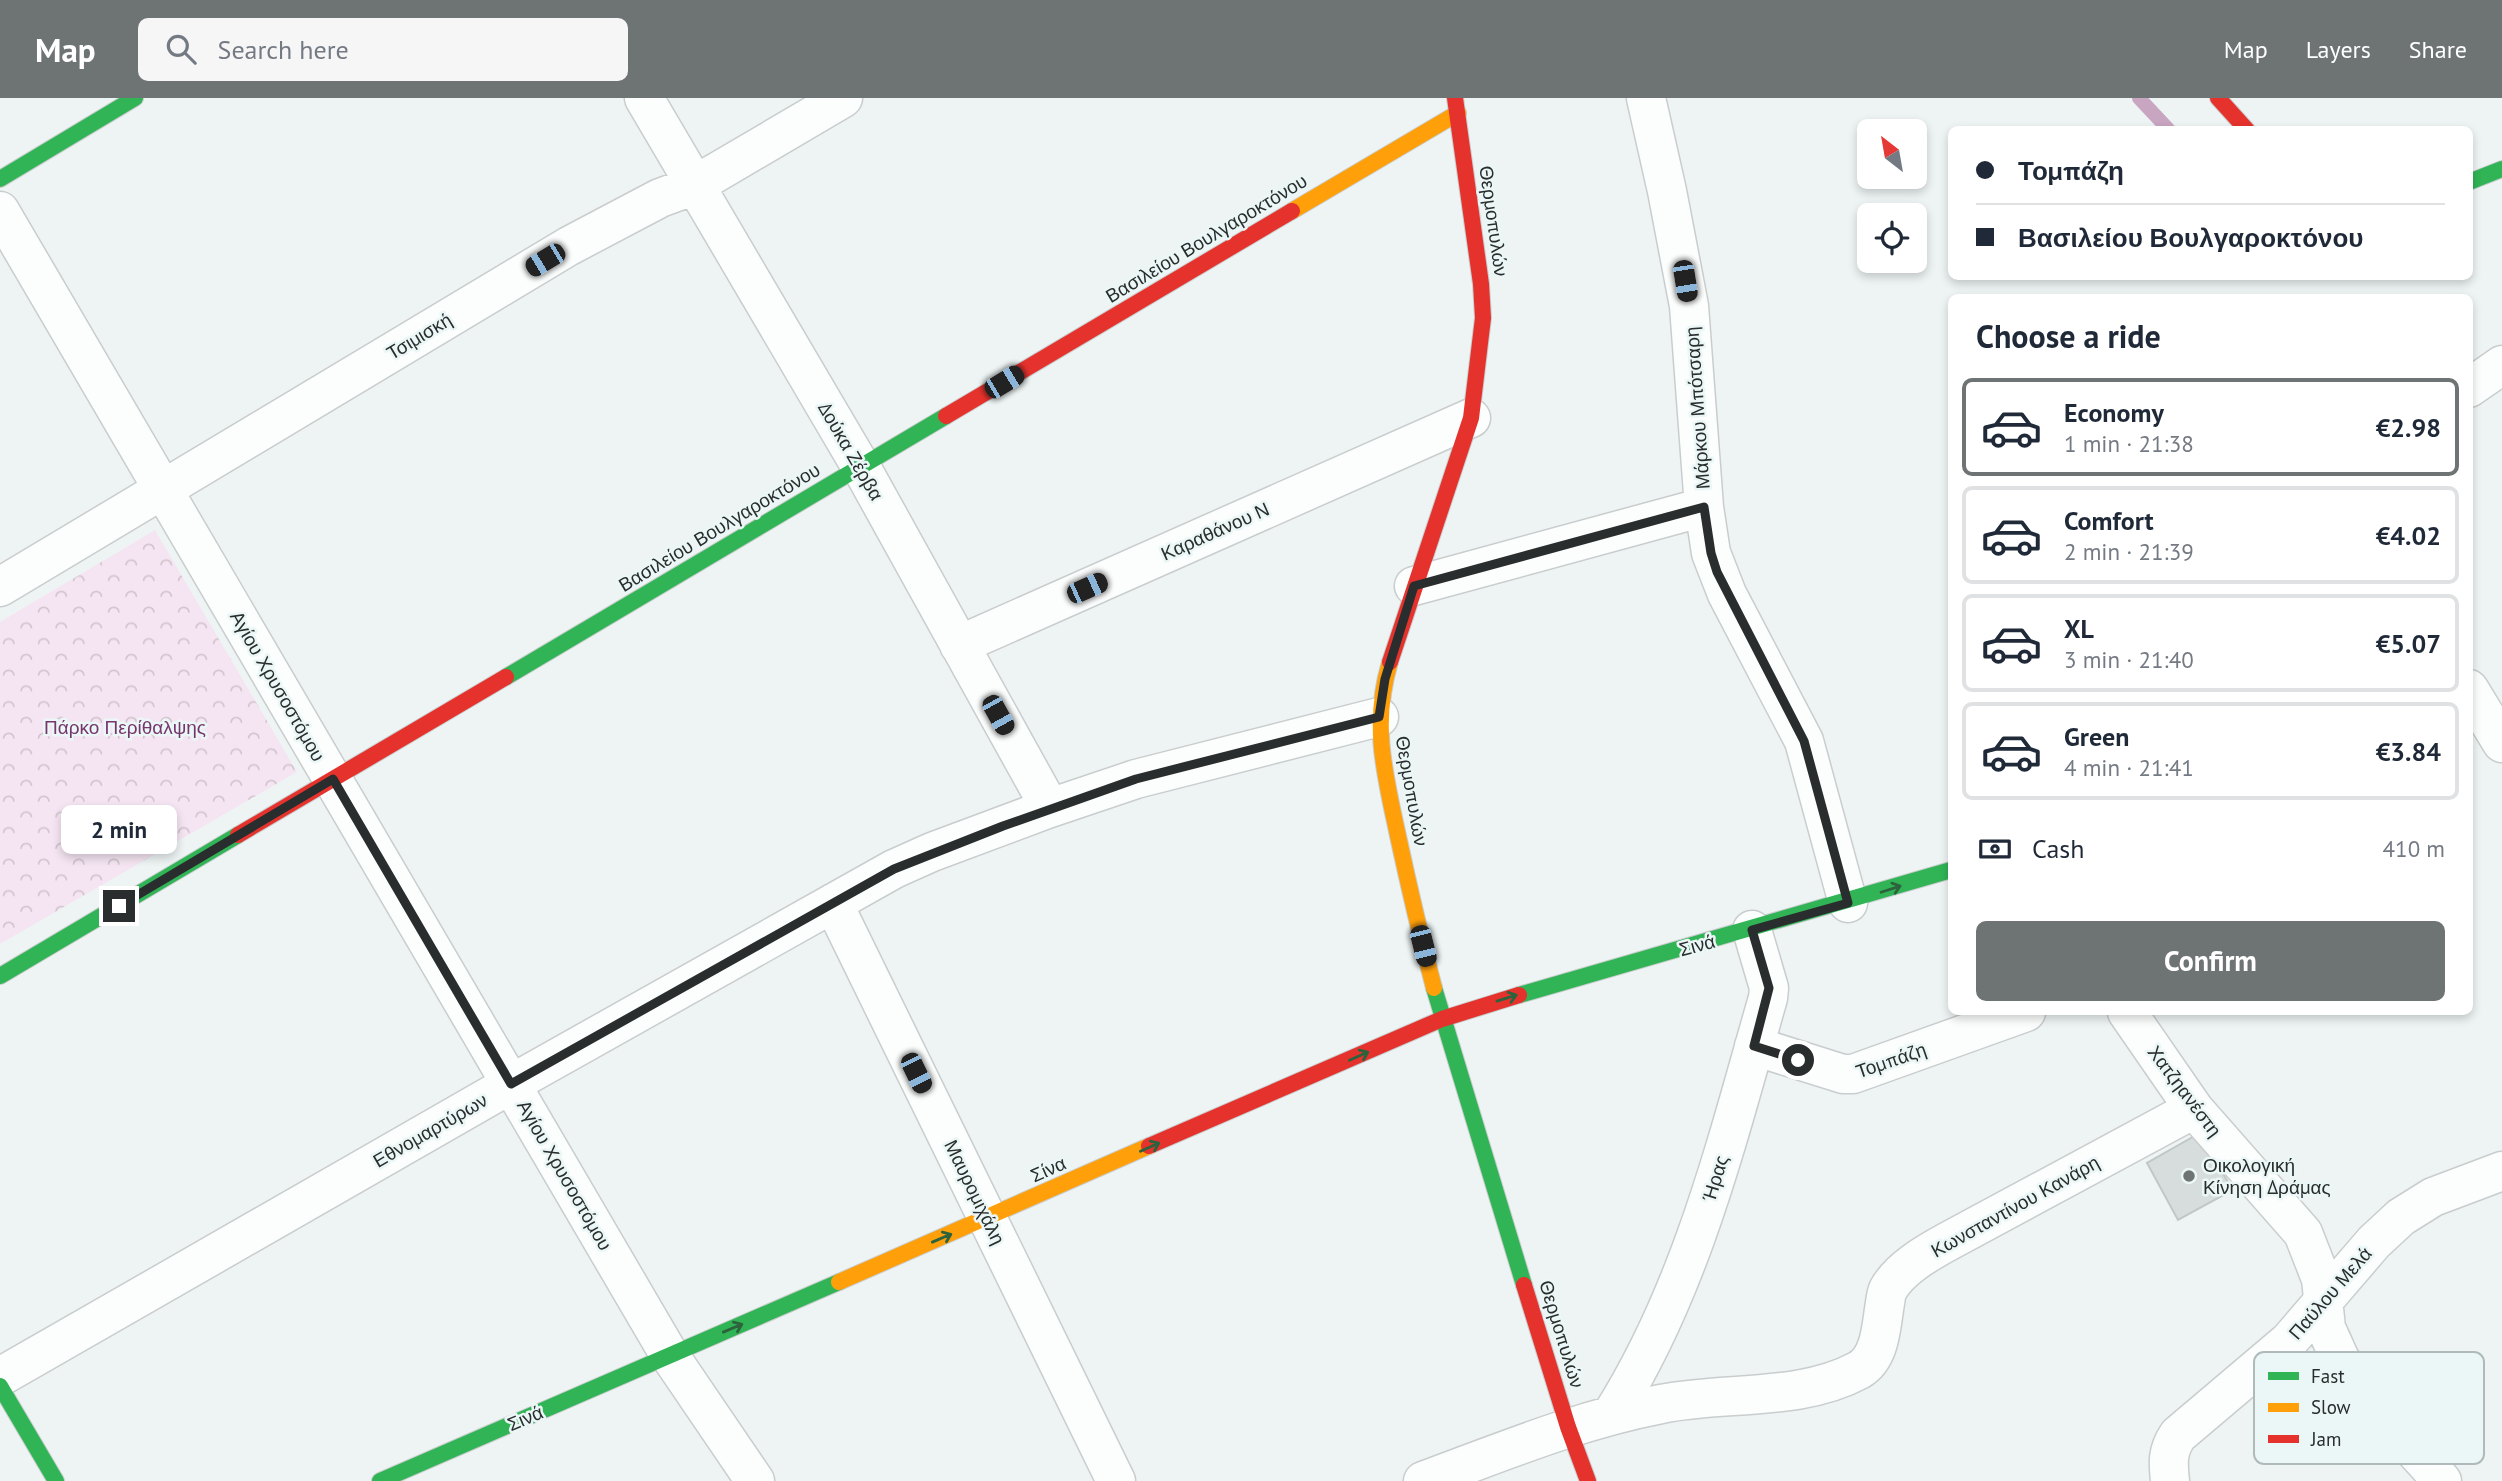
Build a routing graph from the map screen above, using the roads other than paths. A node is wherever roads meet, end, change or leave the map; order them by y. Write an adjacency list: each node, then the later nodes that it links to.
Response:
1 (135, 98): 9 (street)
2 (644, 98): 11 (street, Δούκα Ζέρβα)
3 (844, 98): 11 (street, Τσιμισκή)
4 (1646, 98): 18 (street, Μάρκου Μπότσαρη)
5 (2218, 98): 7 (street)
6 (1456, 105): 15 (street, Θερμοπυλών); 16 (street, Βασιλείου Βουλγαροκτόνου)
7 (2243, 126)
8 (2502, 169): 10 (street)
9 (0, 179)
10 (2473, 180)
11 (695, 185): 16 (street, Δούκα Ζέρβα); 17 (street, Τσιμισκή)
12 (0, 211): 17 (street, Αγίου Χρυσοστόμου)
13 (2502, 365): 14 (street)
14 (2473, 385)
15 (1471, 418): 19 (street, Θερμοπυλών); 21 (street, Καραθάνου Ν)
16 (861, 467): 21 (street, Δούκα Ζέρβα); 25 (street, Βασιλείου Βουλγαροκτόνου)
17 (163, 489): 20 (street, Τσιμισκή); 25 (street, Αγίου Χρυσοστόμου)
18 (1704, 507): 19 (street); 29 (street, Μάρκου Μπότσαρη)
19 (1414, 586): 23 (street, Θερμοπυλών)
20 (0, 587)
21 (959, 645): 26 (street, Δούκα Ζέρβα)
22 (2473, 696): 24 (street)
23 (1379, 717): 26 (street, Εθνομαρτύρων); 34 (street, Θερμοπυλών)
24 (2502, 743)
25 (333, 779): 31 (street, Βασιλείου Βουλγαροκτόνου); 36 (street, Αγίου Χρυσοστόμου)
26 (1050, 808): 28 (street, Εθνομαρτύρων)
27 (1948, 871): 29 (street, Σινά, one-way to 27)
28 (834, 903): 36 (street, Εθνομαρτύρων); 39 (street, Μαυρομιχάλη)
29 (1848, 903): 30 (street, Σινά)
30 (1752, 930): 34 (street, Σινά, one-way to 30); 35 (street, Ήρας)
31 (0, 976)
32 (2018, 1015): 35 (street, Τομπάζη)
33 (2129, 1015): 37 (street, Χατζηανέστη)
34 (1442, 1019): 39 (street, Σίνα, one-way to 34); 48 (street, Θερμοπυλών)
35 (1754, 1046): 47 (street, Ήρας)
36 (511, 1084): 43 (street, Αγίου Χρυσοστόμου); 45 (street, Εθνομαρτύρων)
37 (2194, 1109): 40 (street, Χατζηανέστη); 47 (street, Κωνσταντίνου Κανάρη)
38 (2502, 1171): 40 (street, Παύλου Μελά)
39 (987, 1218): 43 (street, Σίνα, one-way to 39); 53 (street, Μαυρομιχάλη)
40 (2324, 1301): 41 (street, Παύλου Μελά); 42 (street, Χατζηανέστη)
41 (2276, 1352)
42 (2337, 1352)
43 (670, 1356): 51 (street, Σινά); 52 (street, Αγίου Χρυσοστόμου)
44 (2254, 1371): 56 (street, Παύλου Μελά)
45 (0, 1377)
46 (0, 1386): 50 (street)
47 (1612, 1415): 48 (street, Κωνσταντίνου Κανάρη)
48 (1568, 1427): 54 (street, Κωνσταντίνου Κανάρη); 55 (street, Θερμοπυλών)
49 (2426, 1464): 57 (street, Χατζηανέστη)
50 (56, 1481)
51 (380, 1481)
52 (755, 1481)
53 (1115, 1481)
54 (1423, 1481)
55 (1588, 1481)
56 (2170, 1481)
57 (2442, 1481)

